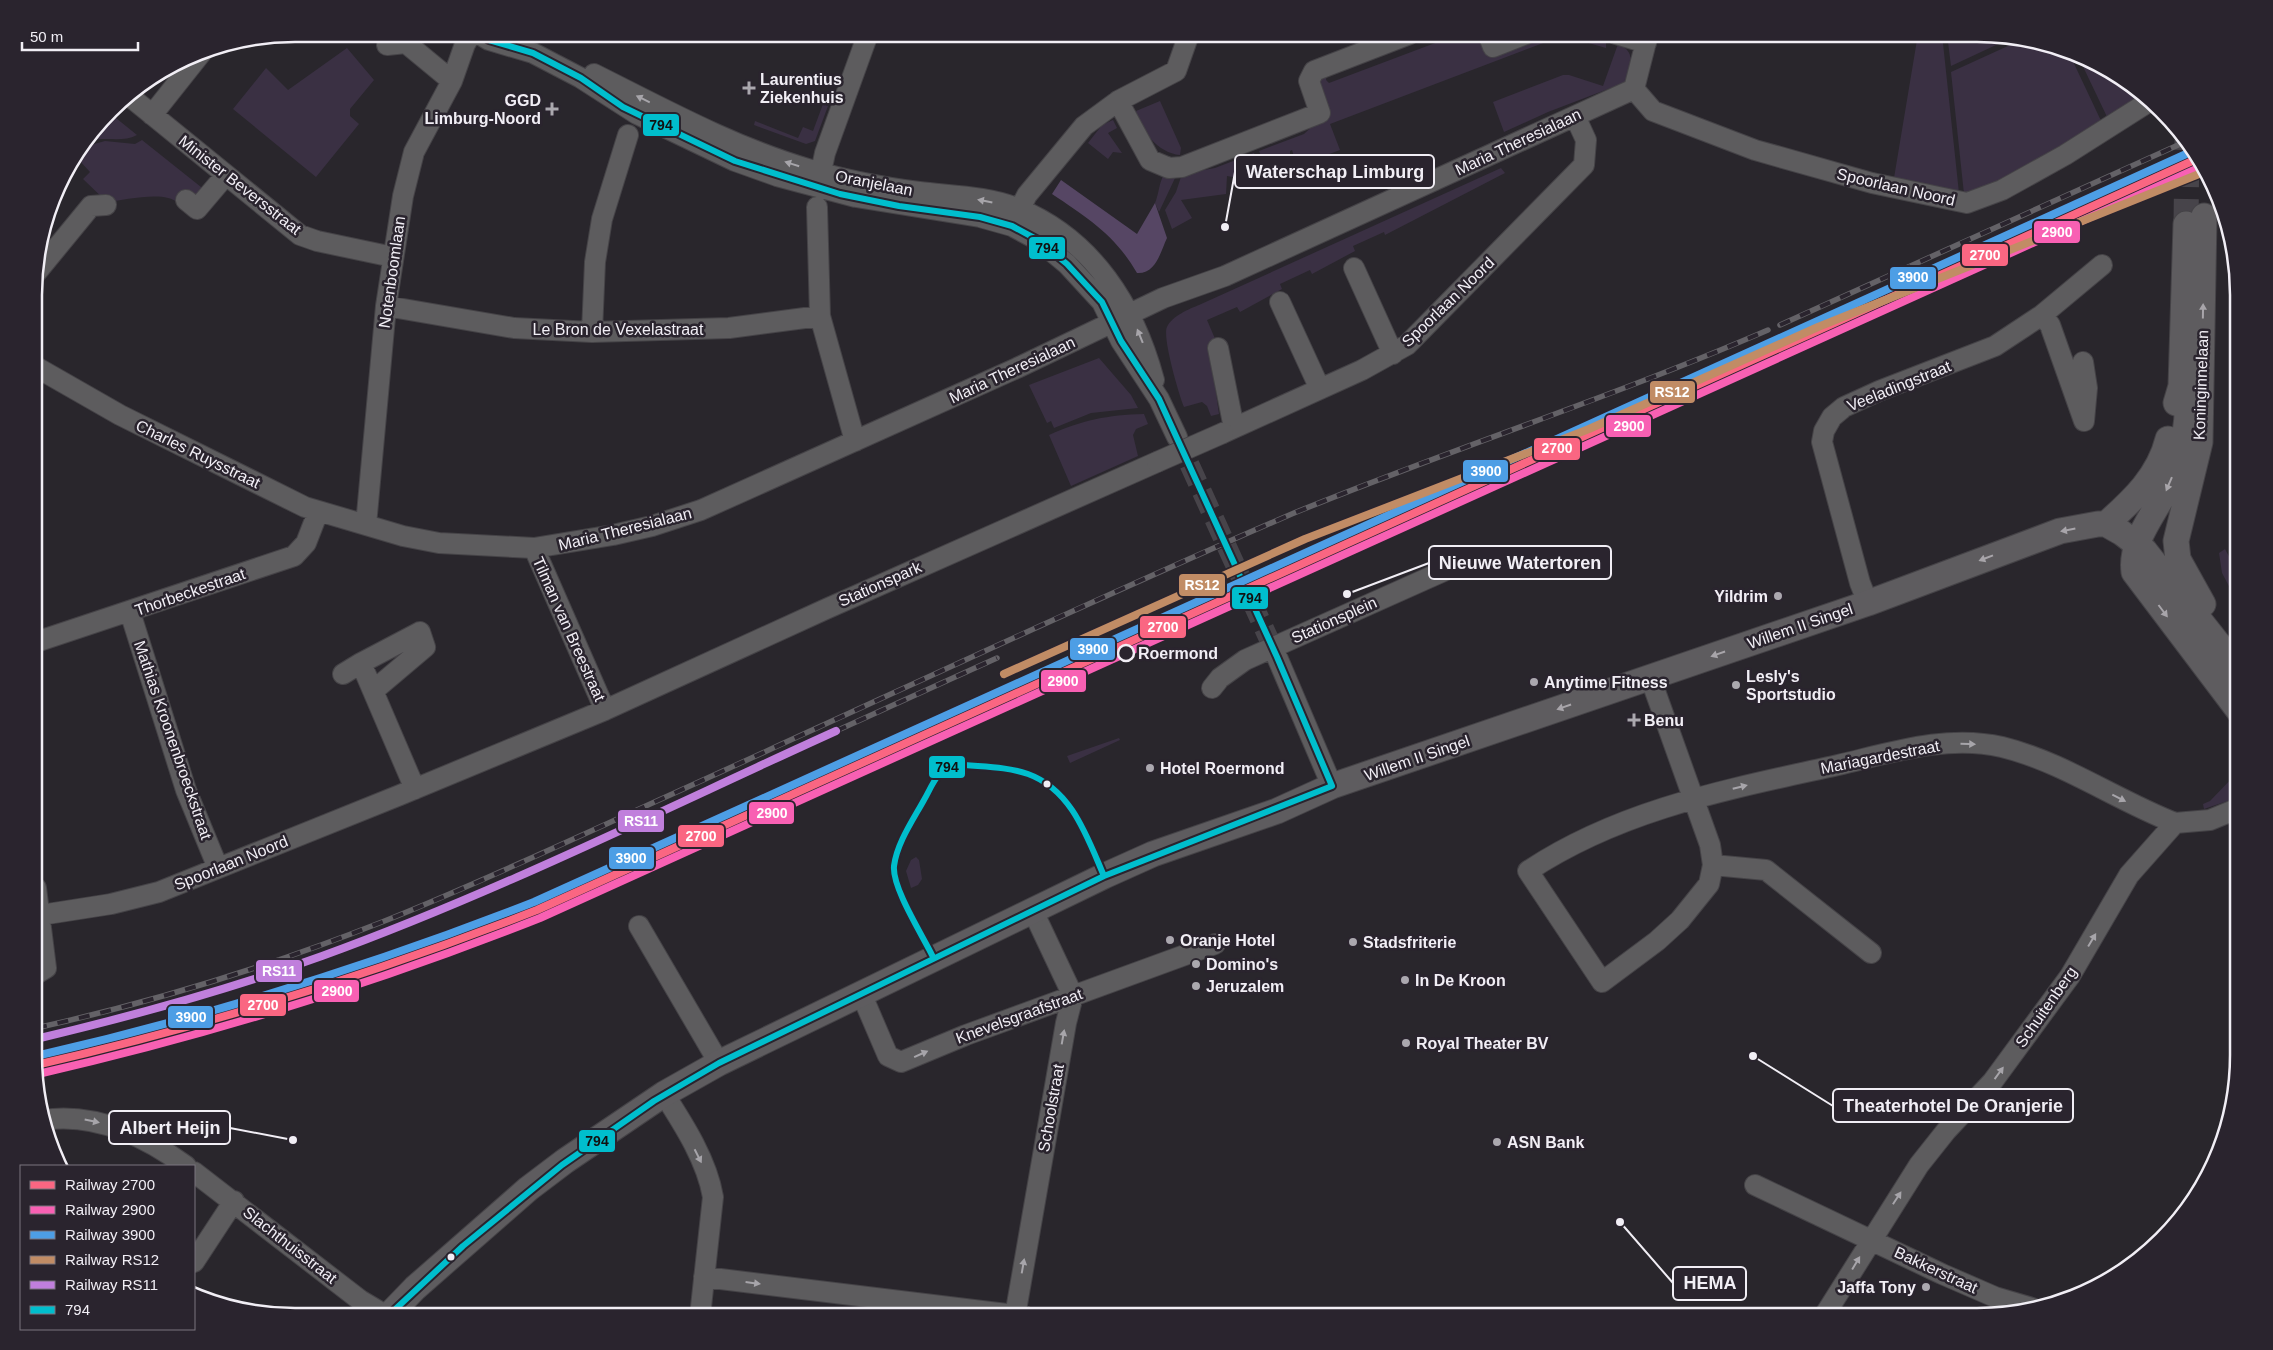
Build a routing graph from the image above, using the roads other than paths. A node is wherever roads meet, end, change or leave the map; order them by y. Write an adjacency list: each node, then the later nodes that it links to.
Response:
1 (466, 42): 12 (street, Notenboomlaan)
2 (496, 42): 21 (street, Oranjelaan)
3 (528, 42): 21 (street, Oranjelaan, one-way to 3)
4 (865, 42): 21 (street)
5 (1186, 42): 15 (street)
6 (1389, 42): 15 (street)
7 (1491, 42): 8 (street)
8 (1506, 42)
9 (1646, 42): 13 (street)
10 (386, 45): 12 (street)
11 (191, 66): 17 (street)
12 (452, 80): 26 (street, Notenboomlaan)
13 (1634, 89): 16 (street, Spoorlaan Noord); 18 (street, Maria Theresialaan)
14 (134, 101): 17 (street, Minister Beversstraat)
15 (1118, 101): 25 (street)
16 (2144, 105)
17 (152, 115): 20 (street, Minister Beversstraat)
18 (1575, 116): 34 (street, Maria Theresialaan); 37 (street, Spoorlaan Noord)
19 (628, 135): 35 (street)
20 (225, 176): 22 (street); 26 (street, Minister Beversstraat)
21 (820, 179): 25 (street, Oranjelaan)
22 (186, 200)
23 (106, 205): 27 (street)
24 (817, 207): 33 (street)
25 (1015, 218): 34 (street, Oranjelaan)
26 (392, 257): 31 (street, Notenboomlaan)
27 (45, 262)
28 (2102, 266): 32 (street, Veeladingstraat)
29 (1354, 268): 37 (street)
30 (1280, 302): 41 (street)
31 (386, 306): 35 (street, Le Bron de Vexelastraat); 48 (street, Notenboomlaan)
32 (2042, 315): 38 (street); 52 (street, Veeladingstraat)
33 (820, 316): 35 (street, Le Bron de Vexelastraat); 44 (street)
34 (1122, 318): 43 (street, Oranjelaan); 44 (street, Maria Theresialaan)
35 (592, 332)
36 (1218, 348): 42 (street)
37 (1393, 354): 41 (street, Spoorlaan Noord)
38 (2083, 362)
39 (42, 372): 46 (street, Charles Ruysstraat)
40 (2180, 386): 47 (main road, Koninginnelaan); 49 (main road, Koninginnelaan, one-way to 49); 55 (main road, Koninginnelaan, one-way to 40)
41 (1320, 390): 42 (street, Spoorlaan Noord)
42 (1228, 430): 45 (street, Spoorlaan Noord, bridge)
43 (1177, 437)
44 (854, 441): 50 (street, Maria Theresialaan)
45 (1157, 462): 64 (street, Stationspark)
46 (318, 512): 48 (street, Charles Ruysstraat); 53 (street, Thorbeckestraat)
47 (2106, 524): 49 (main road); 52 (main road, Willem II Singel, one-way to 52)
48 (366, 525): 50 (street, Maria Theresialaan)
49 (2137, 544): 55 (main road); 63 (main road, Koninginnelaan, one-way to 63)
50 (534, 548): 64 (street, Tilman van Breestraat)
51 (1464, 562): 61 (street, Stationsplein)
52 (1868, 603): 60 (main road, Willem II Singel, one-way to 60)
53 (130, 612): 54 (street, Thorbeckestraat); 71 (street, Mathias Kroonenbroeckstraat)
54 (42, 640)
55 (2222, 648): 57 (main road)
56 (1277, 656): 65 (street, Stationsplein)
57 (2230, 658)
58 (362, 663): 59 (street); 62 (street); 62 (street)
59 (343, 674)
60 (1650, 677): 65 (main road, Willem II Singel, one-way to 65); 67 (street)
61 (1212, 688)
62 (373, 691): 66 (street)
63 (2230, 699)
64 (605, 710): 66 (street, Spoorlaan Noord)
65 (1332, 786): 72 (main road, Willem II Singel)
66 (415, 789): 71 (street, Spoorlaan Noord)
67 (1693, 799): 69 (street, Mariagardestraat, one-way to 69); 70 (street); 70 (street, Mariagardestraat)
68 (2230, 812): 69 (street)
69 (2175, 823): 86 (street, Schuitenberg, one-way to 69)
70 (1713, 865): 76 (street)
71 (218, 868): 73 (street, Spoorlaan Noord)
72 (1032, 909): 77 (main road, Willem II Singel); 78 (street)
73 (42, 915)
74 (639, 926): 79 (street)
75 (1215, 944): 78 (street, Knevelsgraafstraat)
76 (1871, 953)
77 (861, 993): 78 (street, Knevelsgraafstraat, one-way to 78); 79 (main road, Willem II Singel)
78 (1073, 996): 94 (street, Schoolstraat, one-way to 78)
79 (719, 1063): 80 (main road, Willem II Singel)
80 (664, 1094): 88 (street, one-way to 88); 91 (main road, Willem II Singel)
81 (51, 1120): 82 (street, one-way to 82)
82 (184, 1165)
83 (195, 1173): 85 (street, Slachthuisstraat)
84 (1755, 1185): 86 (street, Bakkerstraat)
85 (234, 1202): 87 (street); 90 (street, Slachthuisstraat)
86 (1870, 1239): 89 (street, Bakkerstraat); 95 (street, Schuitenberg, one-way to 86)
87 (195, 1260)
88 (704, 1278): 92 (street); 93 (street, one-way to 93)
89 (2019, 1304)
90 (374, 1308)
91 (395, 1308)
92 (701, 1308)
93 (959, 1308)
94 (1019, 1308)
95 (1829, 1308)

